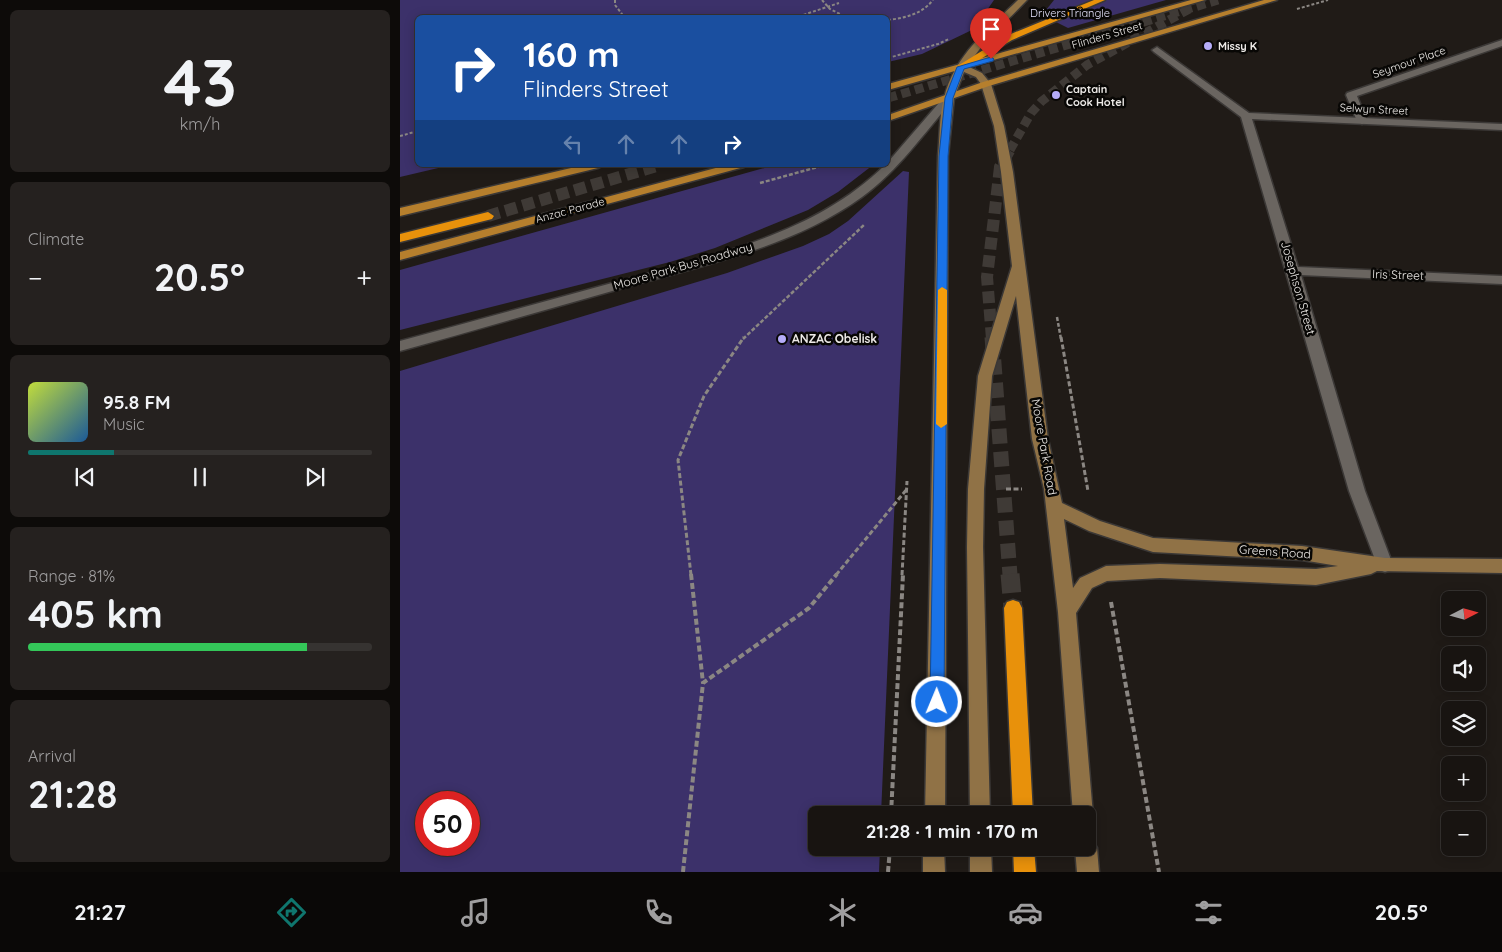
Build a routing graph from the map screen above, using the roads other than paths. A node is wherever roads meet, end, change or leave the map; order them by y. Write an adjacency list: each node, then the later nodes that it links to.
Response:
1 (1023, 0): 7 (main road)
2 (1101, 0): 7 (highway)
3 (1201, 0): 7 (main road, Flinders Street)
4 (1273, 0): 8 (main road, Flinders Street)
5 (1502, 43): 13 (street, Seymour Place)
6 (1157, 50): 11 (street)
7 (961, 67): 8 (main road); 9 (main road); 10 (main road)
8 (986, 84): 10 (main road, Flinders Street); 23 (main road, Moore Park Road)
9 (890, 86)
10 (949, 98): 12 (main road); 17 (street, Moore Park Bus Roadway); 32 (main road)
11 (1246, 116): 13 (street, Selwyn Street); 24 (street, Josephson Street)
12 (890, 117)
13 (1362, 121): 14 (street, Selwyn Street)
14 (1502, 127)
15 (590, 167): 19 (main road)
16 (733, 167): 22 (main road, Anzac Parade)
17 (890, 167)
18 (890, 167): 26 (street, Moore Park Bus Roadway)
19 (400, 212)
20 (488, 216): 21 (highway)
21 (400, 238)
22 (400, 256)
23 (1019, 261): 27 (main road, Moore Park Road); 33 (main road)
24 (1293, 271): 25 (street, Iris Street); 28 (street, Josephson Street)
25 (1502, 280)
26 (400, 346)
27 (1054, 507): 28 (main road, Greens Road); 31 (main road, Moore Park Road)
28 (1385, 565): 29 (main road, Greens Road); 31 (main road)
29 (1502, 566)
30 (1014, 608): 34 (highway)
31 (1067, 612): 35 (main road, Moore Park Road)
32 (935, 806)
33 (980, 806)
34 (1023, 806)
35 (1082, 806)
36 (934, 856): 40 (main road)
37 (981, 856): 41 (main road)
38 (1024, 856): 42 (highway)
39 (1087, 856): 43 (main road)
40 (934, 872)
41 (982, 872)
42 (1025, 872)
43 (1088, 872)

